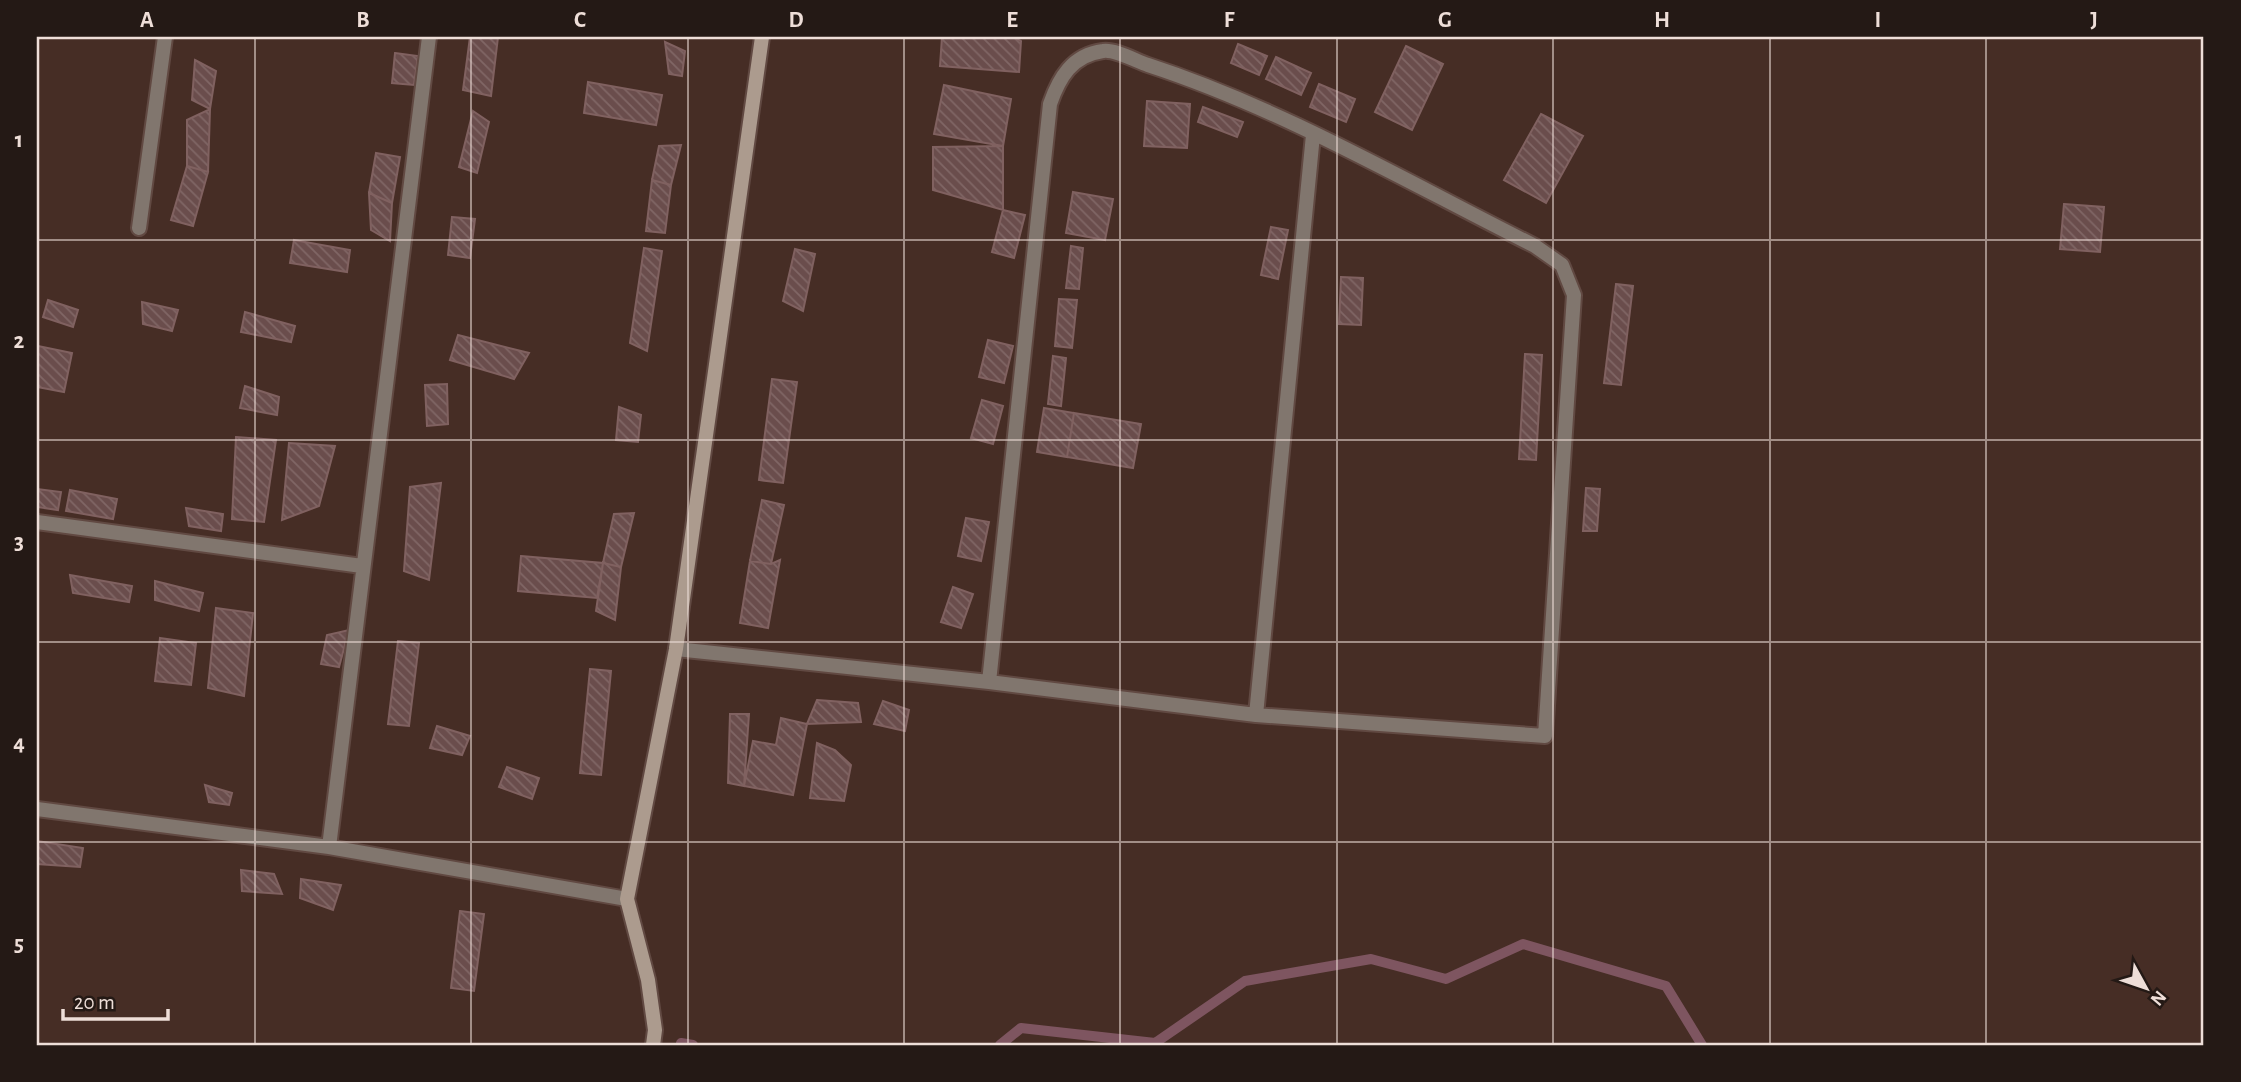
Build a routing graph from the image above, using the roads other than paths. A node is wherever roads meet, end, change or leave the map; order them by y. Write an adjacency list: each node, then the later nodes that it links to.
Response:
1 (166, 37): 5 (street)
2 (429, 37): 7 (street)
3 (762, 37): 8 (street)
4 (1313, 135): 9 (street); 10 (street); 10 (street)
5 (139, 228)
6 (37, 522): 7 (street)
7 (362, 566): 12 (street)
8 (676, 649): 9 (street); 13 (street)
9 (989, 682): 10 (street)
10 (1256, 715)
11 (37, 809): 12 (street)
12 (329, 847): 13 (street)
13 (627, 899): 14 (street)
14 (653, 1045)

